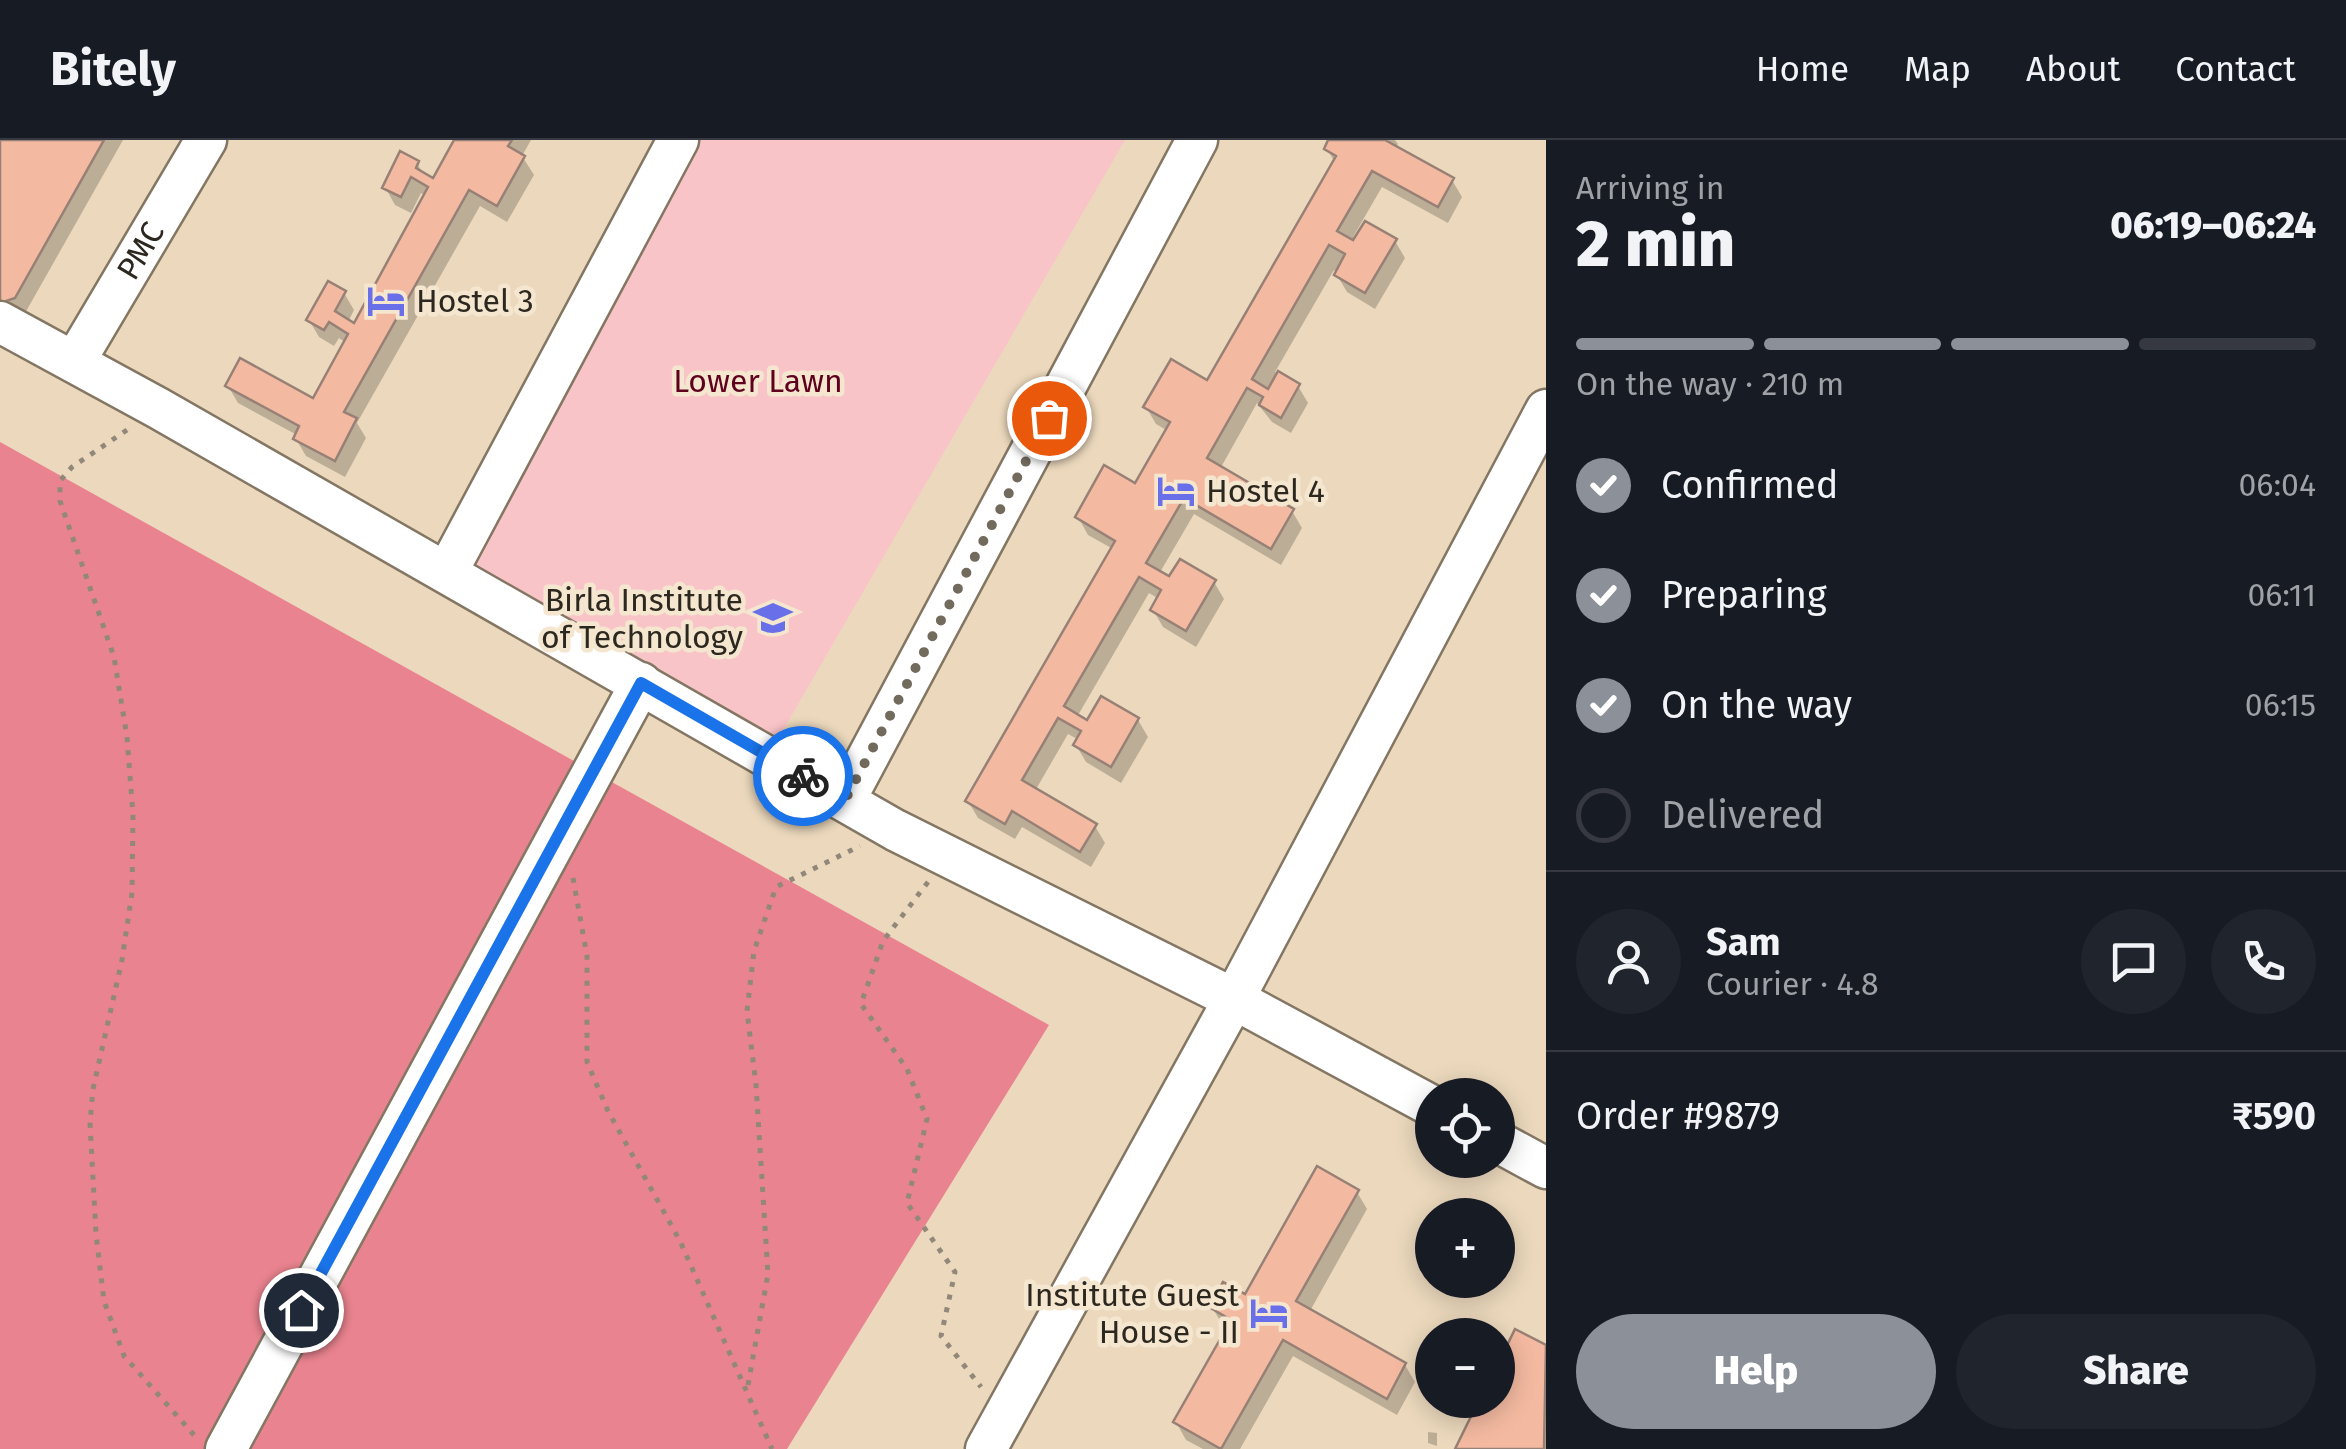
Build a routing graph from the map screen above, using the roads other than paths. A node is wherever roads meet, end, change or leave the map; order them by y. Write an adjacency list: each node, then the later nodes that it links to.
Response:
1 (206, 140): 5 (street, PMC)
2 (678, 140): 7 (street)
3 (1198, 140): 9 (street)
4 (0, 322): 5 (street)
5 (75, 361): 7 (street)
6 (1546, 410): 10 (street)
7 (447, 572): 8 (street)
8 (641, 683): 9 (street); 15 (street)
9 (845, 800): 10 (street)
10 (1234, 999): 11 (street); 14 (street)
11 (1415, 1097)
12 (1515, 1151): 13 (street)
13 (1546, 1168)
14 (995, 1433)
15 (210, 1442)

